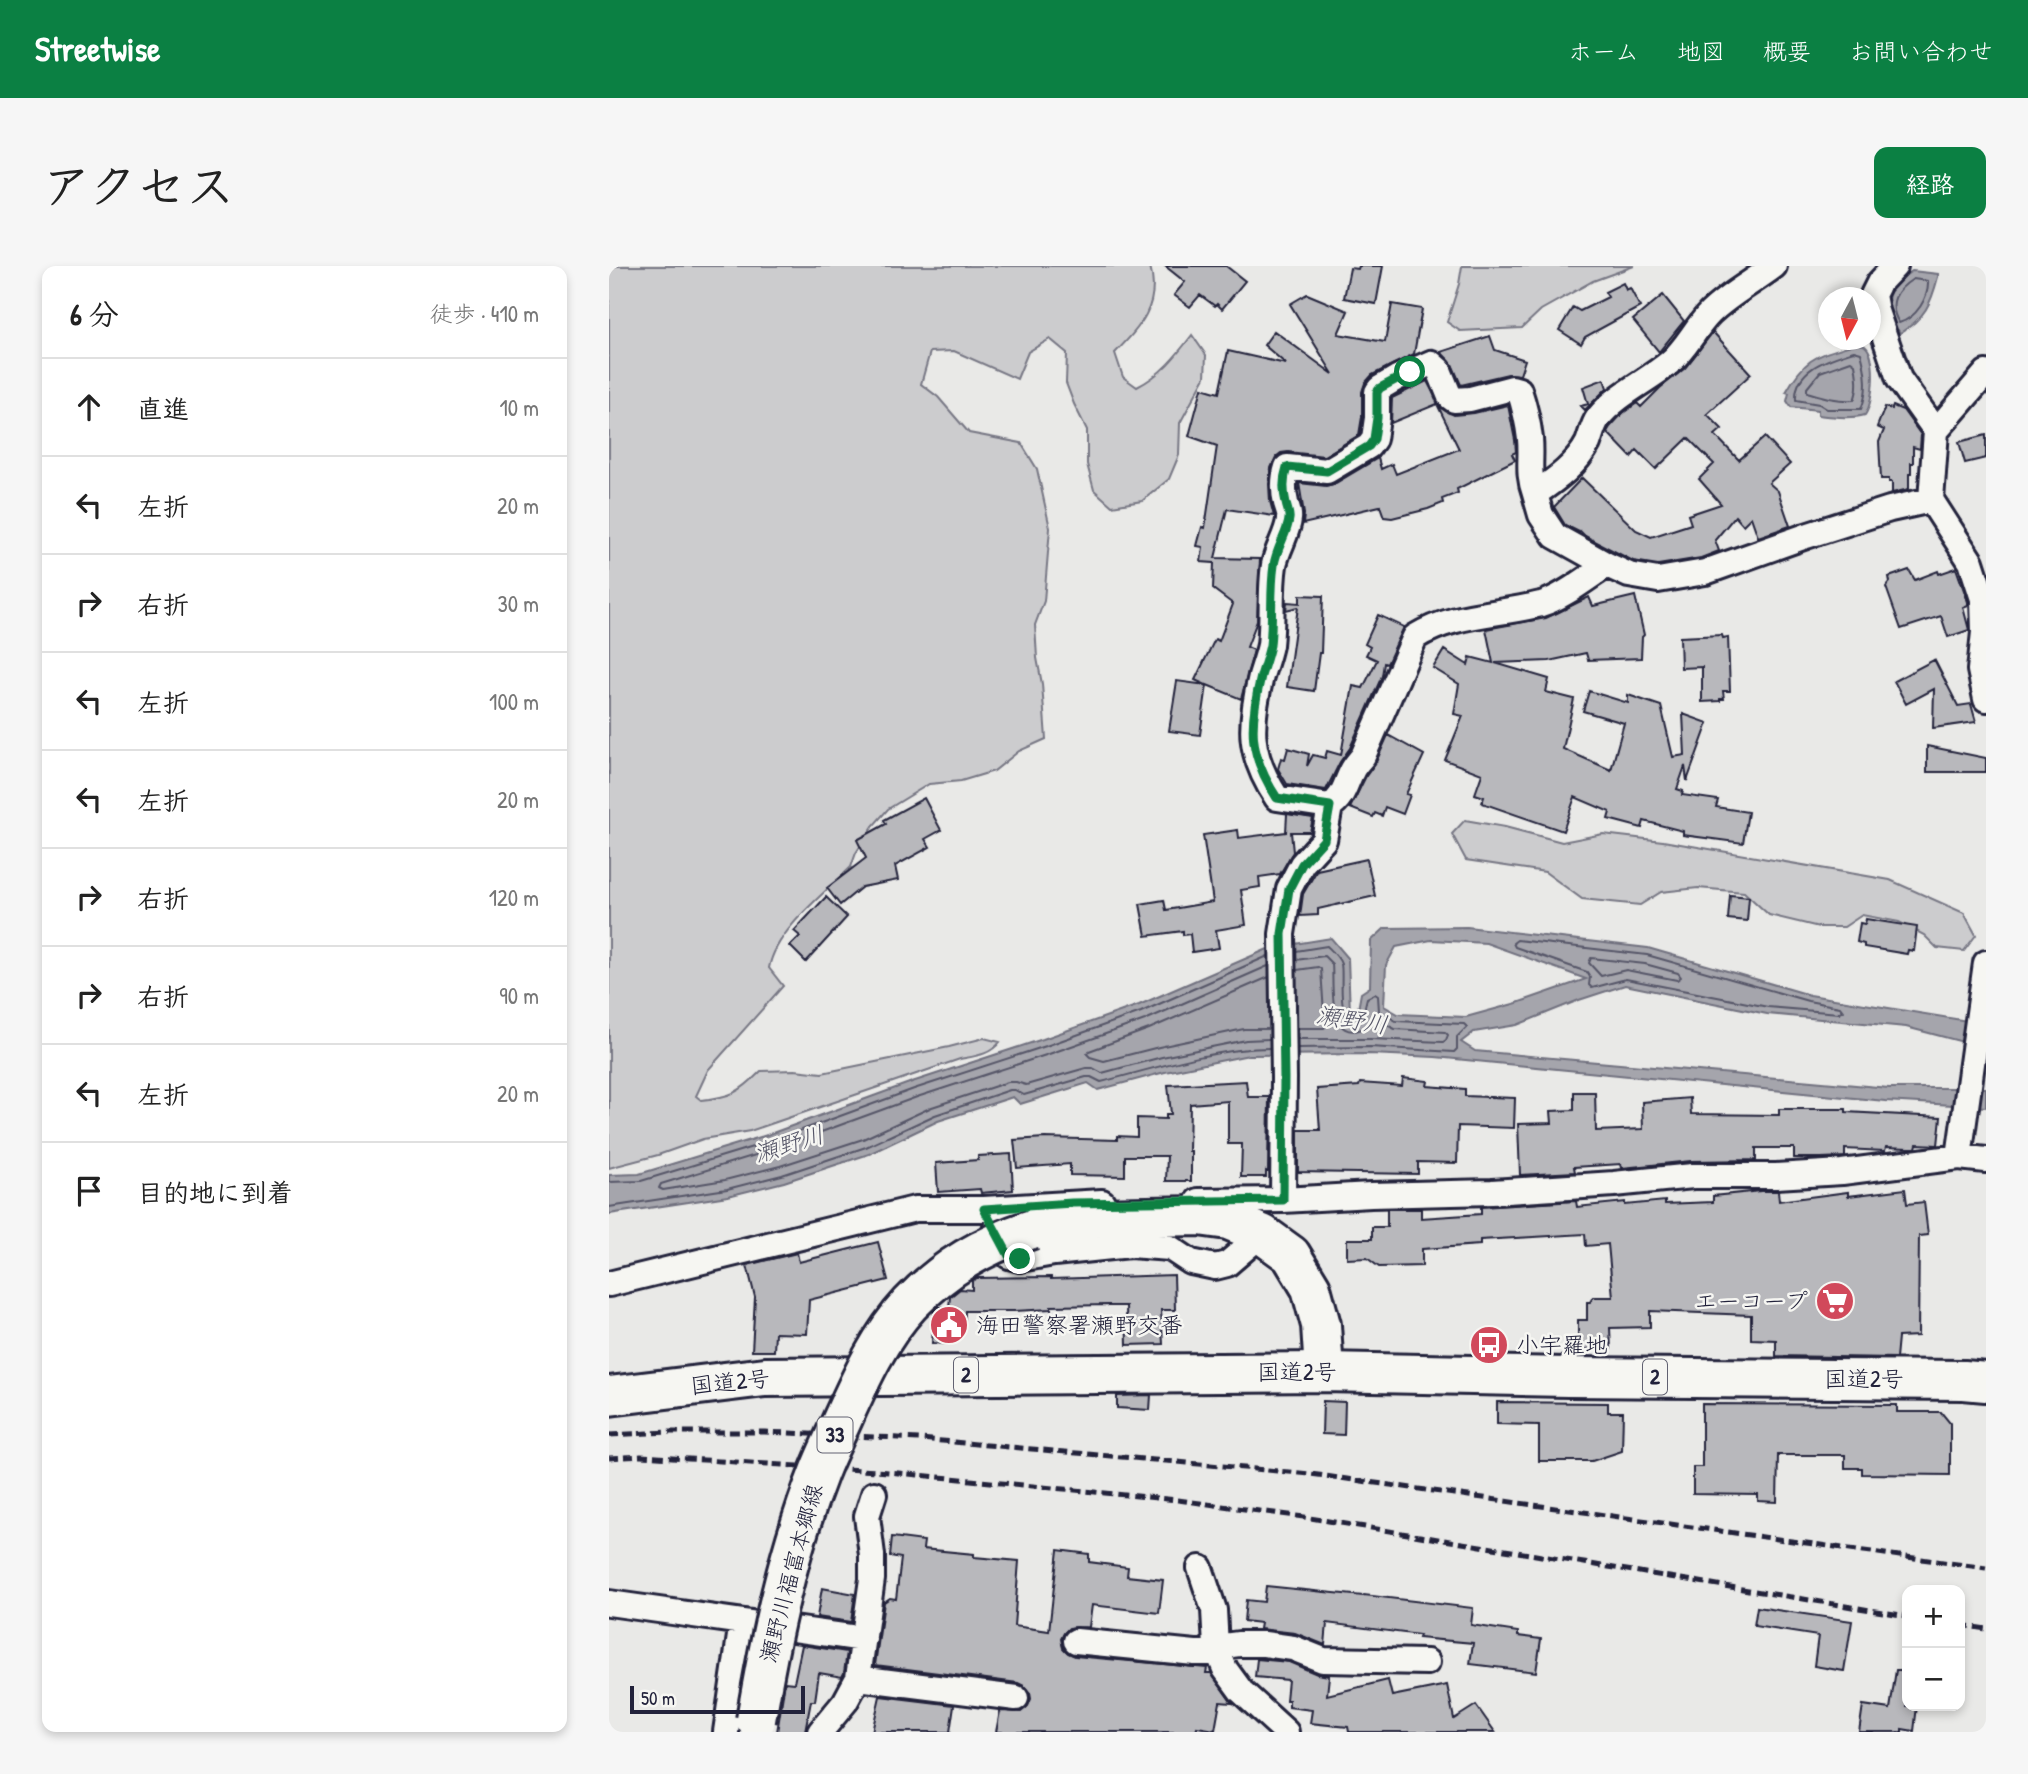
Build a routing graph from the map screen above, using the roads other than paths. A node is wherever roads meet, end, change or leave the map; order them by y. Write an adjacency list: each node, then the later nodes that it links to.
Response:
1 (1774, 266): 5 (street)
2 (1895, 266): 4 (street)
3 (1986, 373): 4 (street)
4 (1935, 431): 6 (street)
5 (1535, 494): 7 (street); 9 (street)
6 (1931, 500): 7 (street); 8 (street)
7 (1607, 565): 9 (street)
8 (1986, 699)
9 (1330, 806): 13 (street)
10 (1986, 964): 11 (street)
11 (1959, 1157): 12 (street); 13 (street)
12 (1986, 1160)
13 (1283, 1200): 14 (street)
14 (984, 1209): 15 (street); 16 (street)
15 (1262, 1234): 17 (main road, 瀬野川福富本郷線 / 33); 30 (main road, 瀬野川福富本郷線 / 33, bridge)
16 (609, 1284)
17 (1324, 1372): 18 (main road, 国道2号 / 2); 19 (main road, 国道2号 / 2)
18 (1986, 1382)
19 (609, 1396)
20 (874, 1494): 24 (street)
21 (1200, 1568): 26 (street)
22 (609, 1603): 23 (street)
23 (742, 1622): 24 (street); 30 (street)
24 (864, 1639): 28 (street)
25 (1076, 1641): 26 (street)
26 (1218, 1650): 27 (street); 32 (street)
27 (1427, 1662)
28 (858, 1678): 29 (street); 31 (street)
29 (1016, 1698)
30 (745, 1728)
31 (820, 1732)
32 (1286, 1732)

